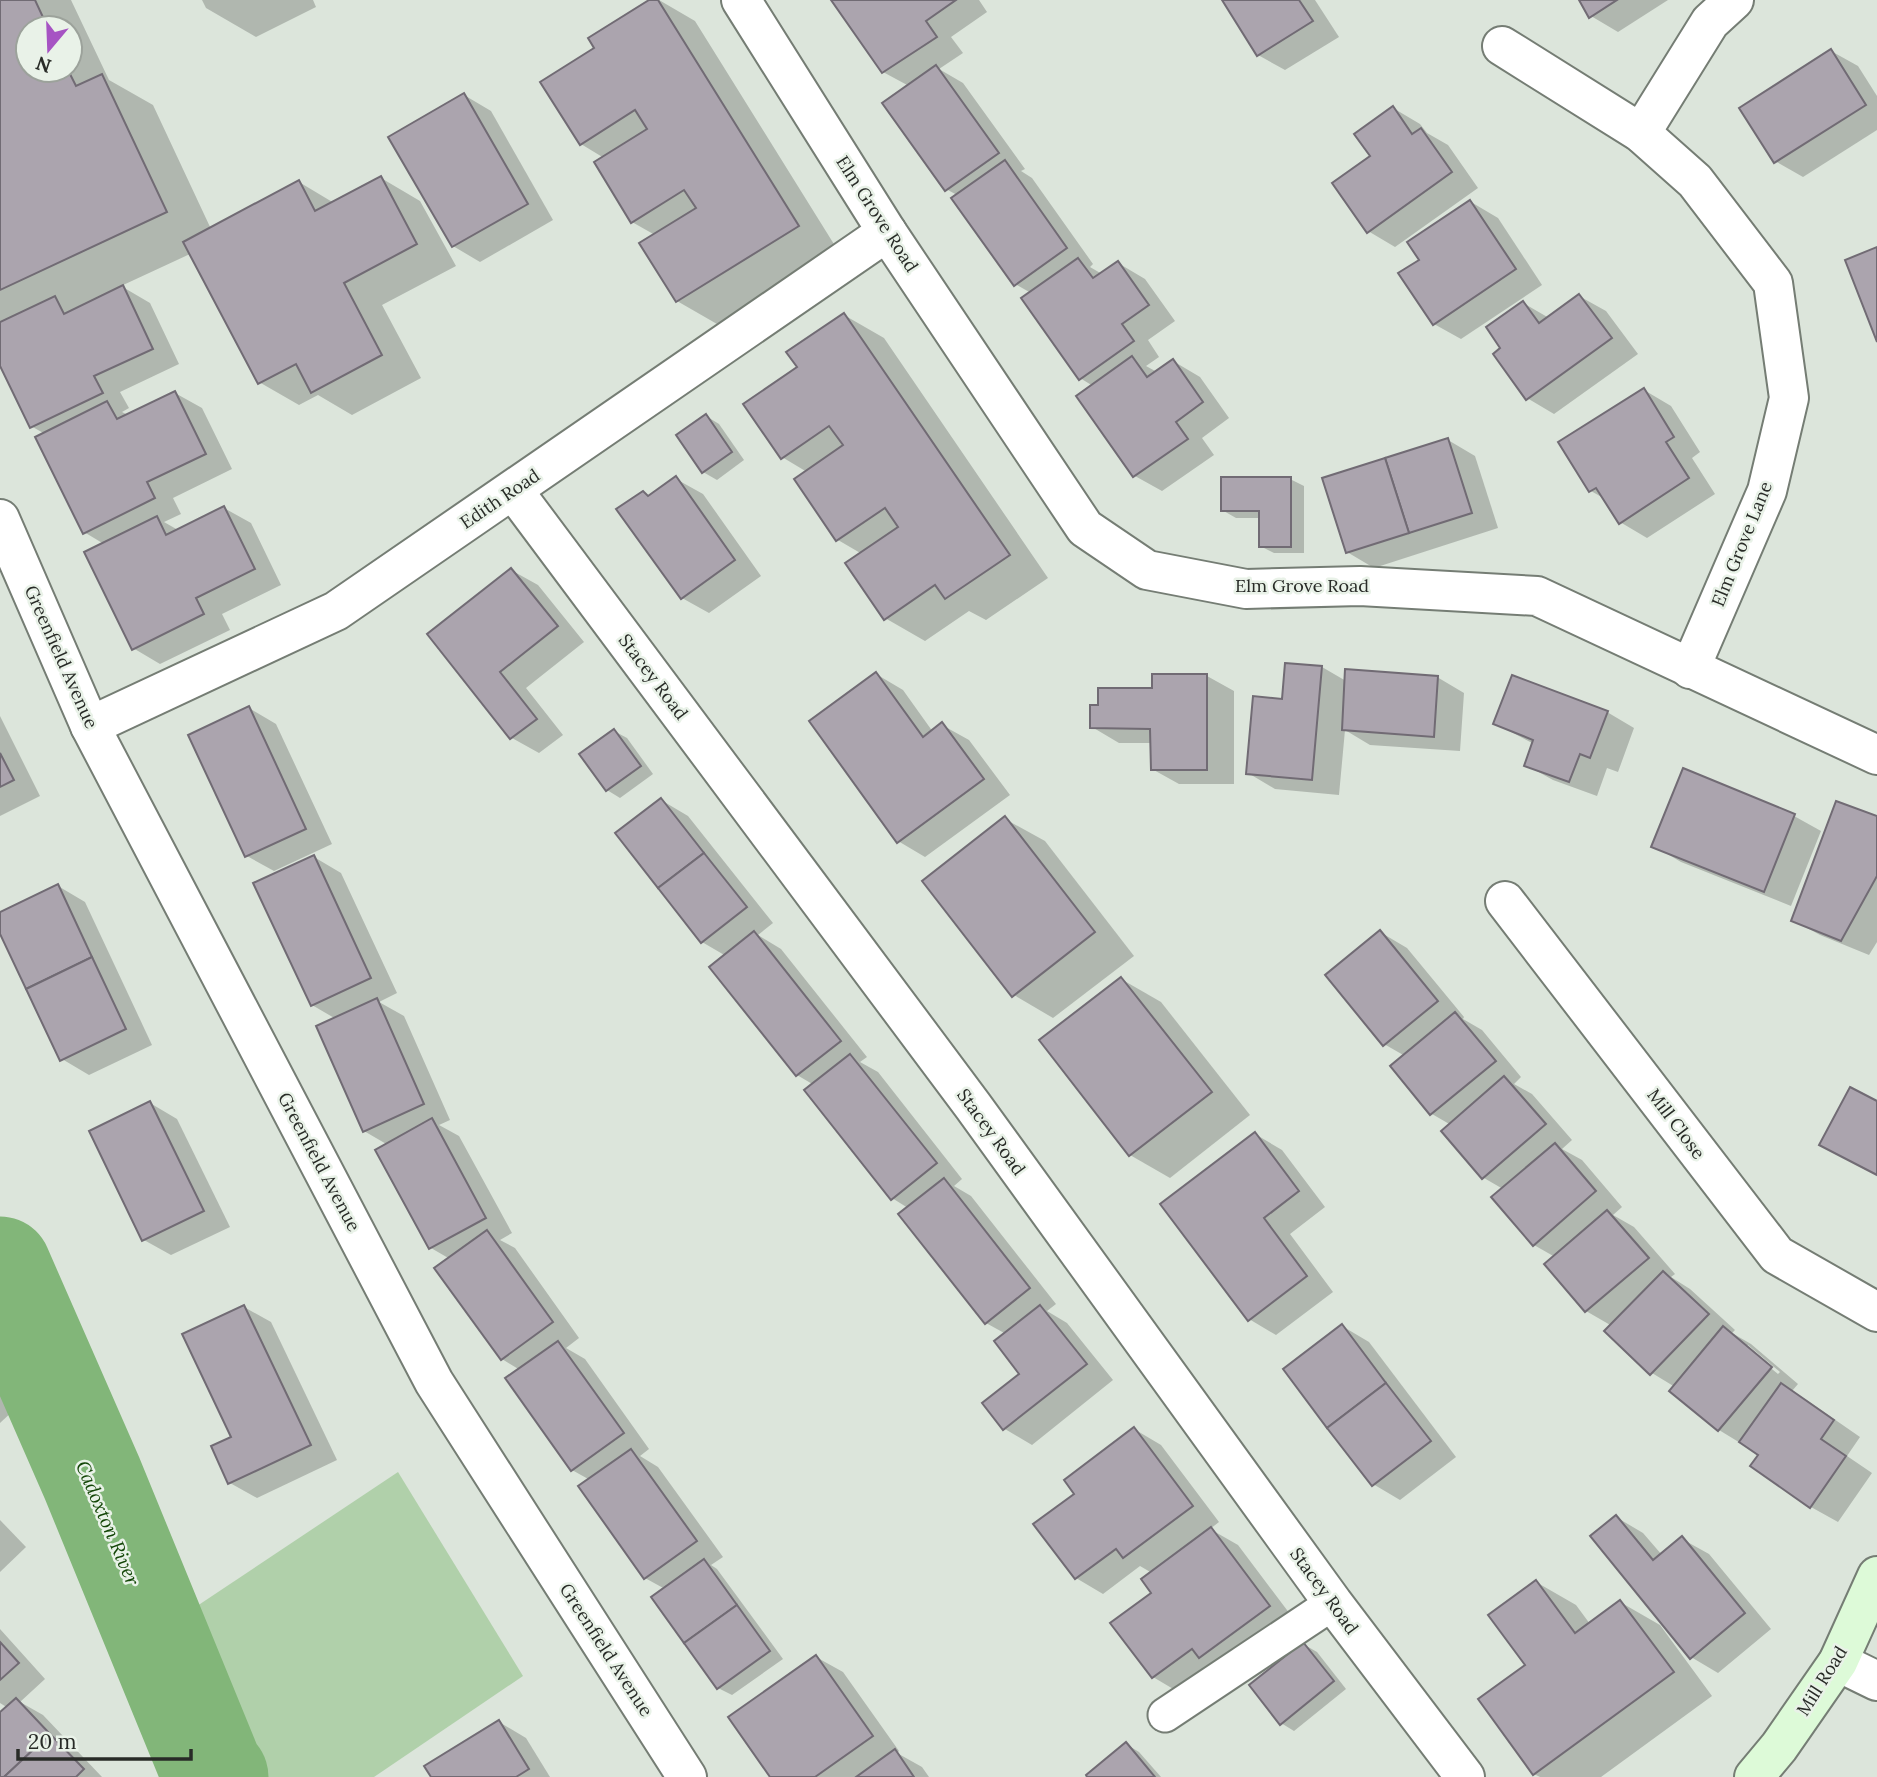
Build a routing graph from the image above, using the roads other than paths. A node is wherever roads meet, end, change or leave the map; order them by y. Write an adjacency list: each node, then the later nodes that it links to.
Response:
1 (741, 0): 5 (street, Elm Grove Road)
2 (1734, 0): 4 (street)
3 (1502, 46): 4 (street, Elm Grove Lane)
4 (1641, 133): 8 (street, Elm Grove Lane)
5 (887, 232): 6 (street, Edith Road); 8 (street, Elm Grove Road)
6 (513, 490): 9 (street, Edith Road); 14 (street, Stacey Road)
7 (0, 519): 9 (street, Greenfield Avenue)
8 (1690, 669): 10 (street, Elm Grove Road)
9 (90, 726): 18 (street, Greenfield Avenue)
10 (1877, 755)
11 (1505, 901): 12 (street, Mill Close)
12 (1877, 1312)
13 (1877, 1576): 15 (street, Mill Road)
14 (1333, 1603): 17 (lane); 19 (street, Stacey Road)
15 (1838, 1662): 16 (street); 20 (street, Mill Road)
16 (1877, 1681)
17 (1165, 1714)
18 (687, 1777)
19 (1465, 1777)
20 (1754, 1777)

